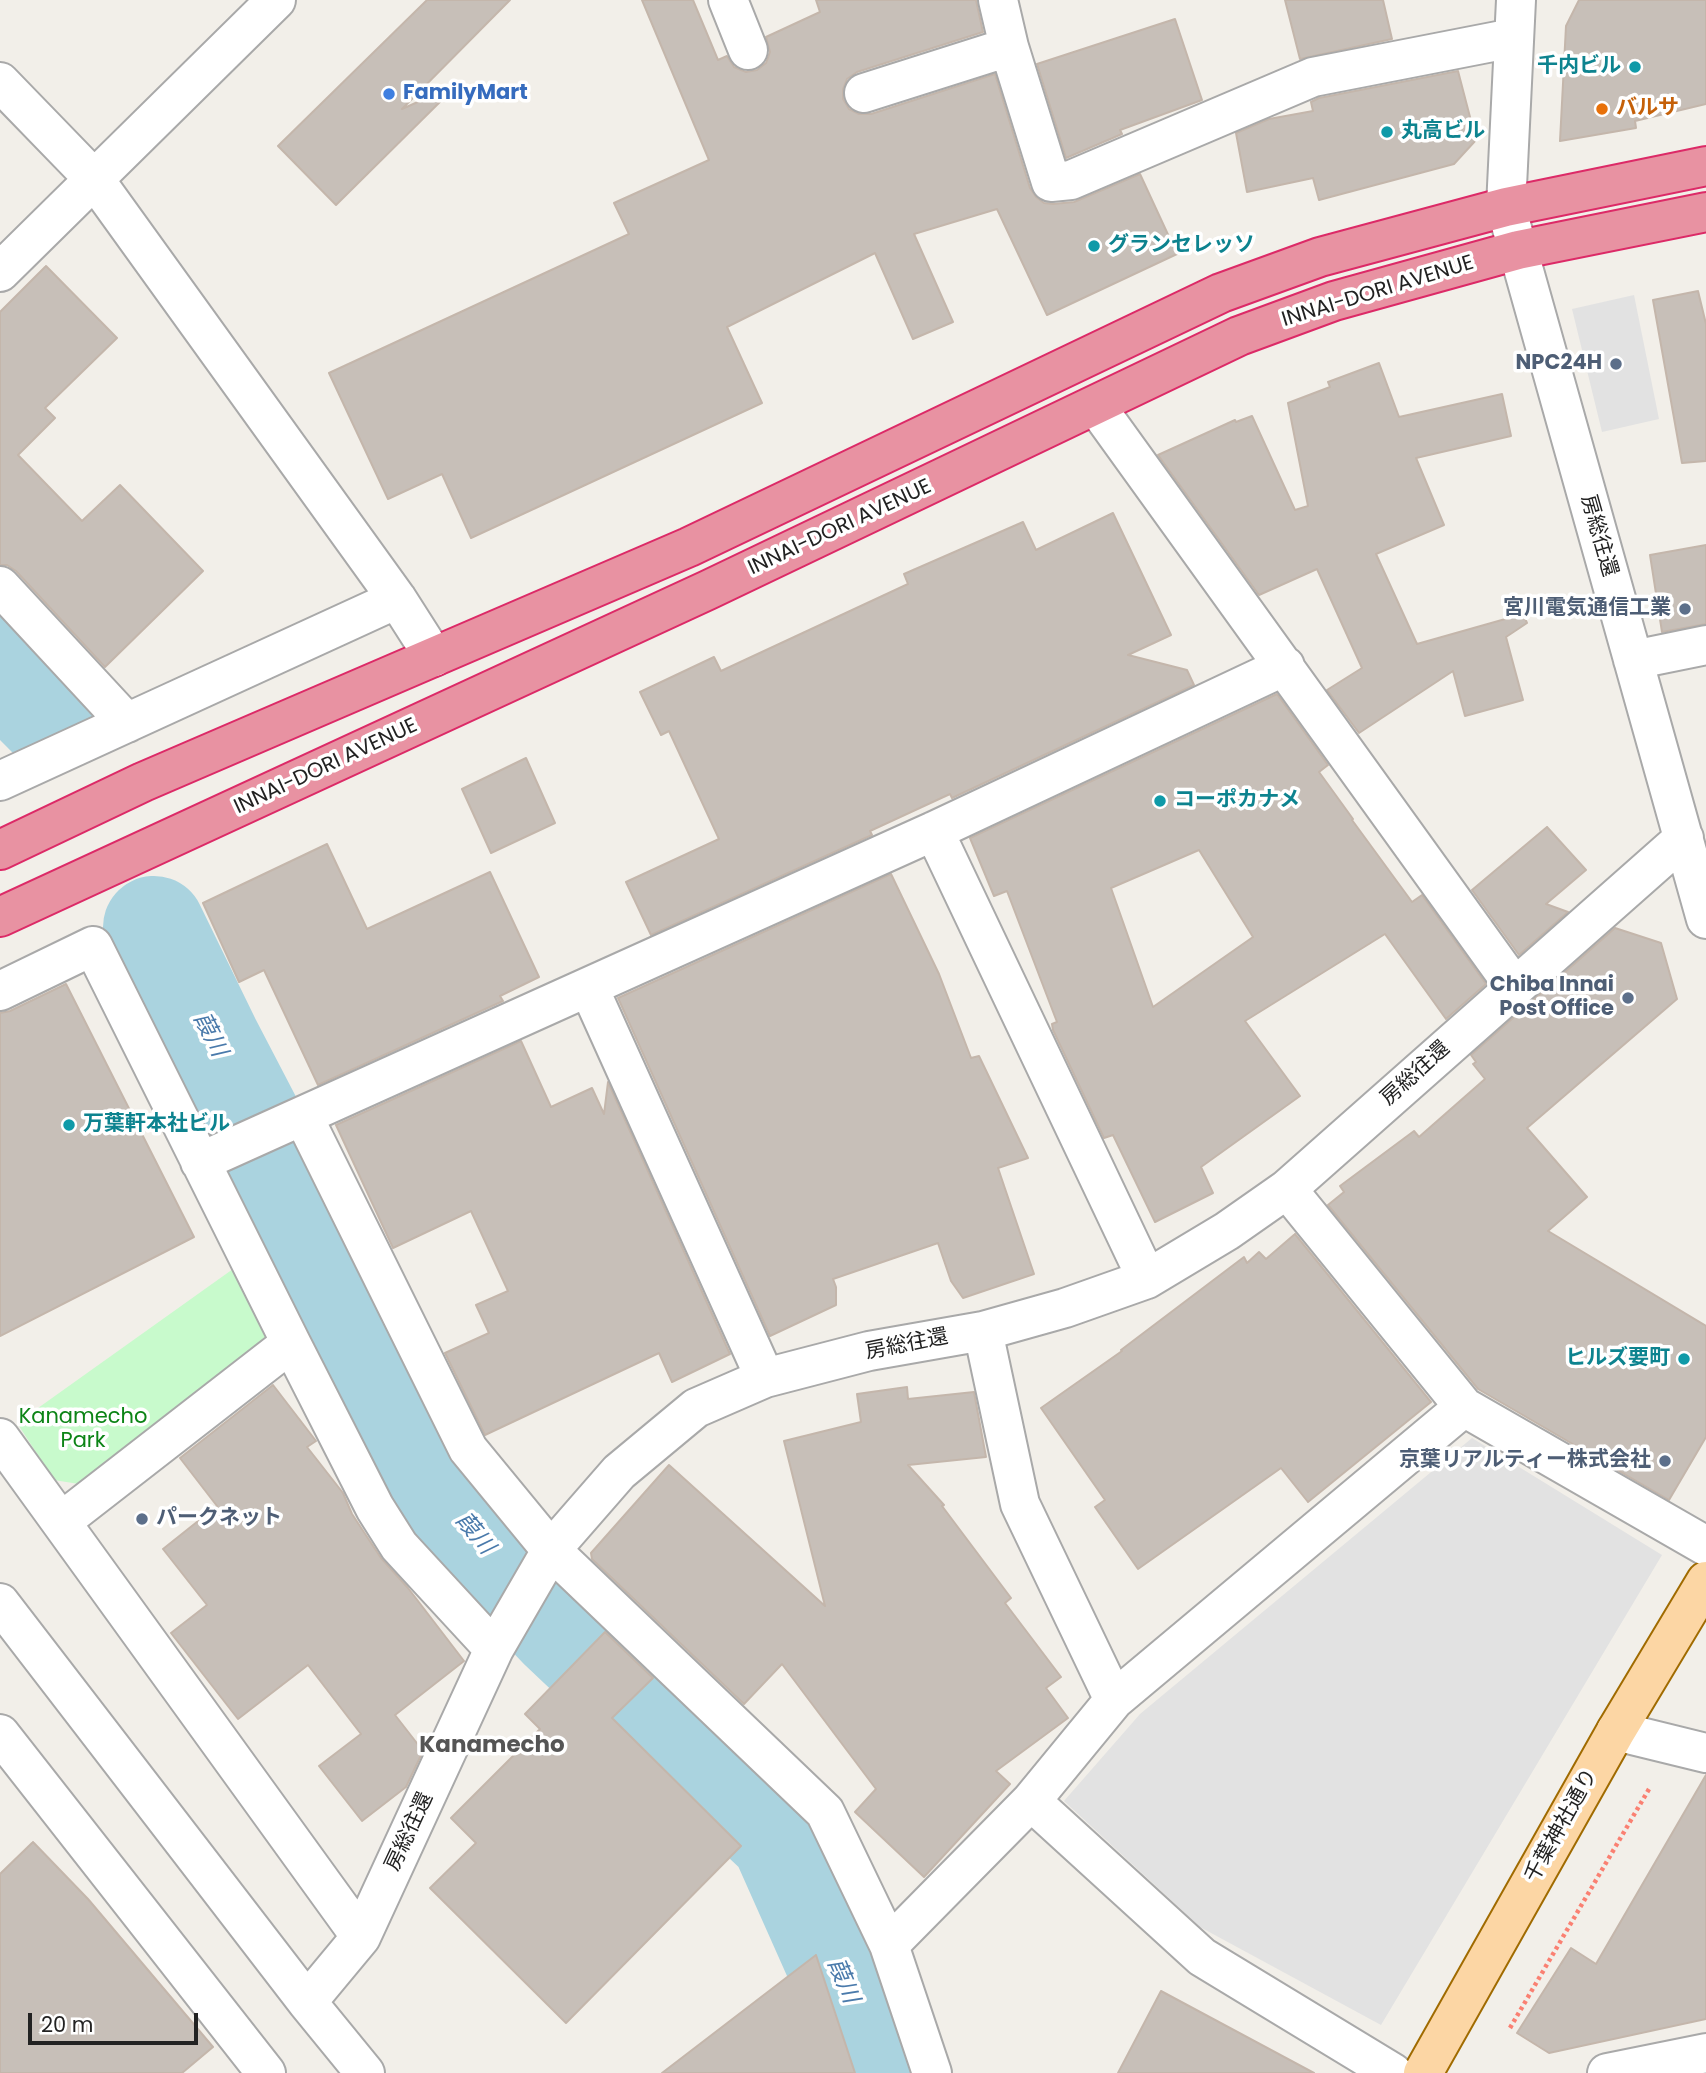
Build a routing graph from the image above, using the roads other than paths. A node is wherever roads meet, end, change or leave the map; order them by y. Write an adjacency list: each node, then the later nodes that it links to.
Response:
1 (276, 0): 11 (street)
2 (729, 0): 7 (street)
3 (999, 0): 6 (street)
4 (1516, 0): 5 (street, 房総往還)
5 (1513, 38): 6 (street); 12 (street, 房総往還)
6 (1009, 47): 9 (street)
7 (748, 50)
8 (0, 82): 11 (street)
9 (864, 93)
10 (1706, 166): 12 (highway)
11 (95, 180): 15 (street); 18 (street)
12 (1506, 207): 14 (street, 房総往還); 20 (highway)
13 (1706, 212): 14 (highway, INNAI-DORI AVENUE)
14 (1518, 250): 16 (highway, INNAI-DORI AVENUE); 21 (street, 房総往還)
15 (0, 272)
16 (1096, 406): 22 (street); 28 (highway, INNAI-DORI AVENUE)
17 (0, 586): 23 (street)
18 (397, 599): 20 (street); 23 (street)
19 (1706, 645): 21 (street)
20 (434, 657): 27 (highway)
21 (1633, 660): 26 (street, 房総往還)
22 (1285, 666): 25 (street); 30 (street)
23 (127, 723): 24 (street)
24 (5, 771)
25 (934, 831): 31 (street); 36 (street)
26 (1684, 838): 29 (street); 30 (street, 房総往還)
27 (0, 850)
28 (0, 917)
29 (1706, 919)
30 (1514, 986): 35 (street, 房総往還)
31 (589, 988): 33 (street); 39 (street)
32 (0, 991): 34 (street)
33 (303, 1116): 34 (street); 44 (street)
34 (200, 1162): 38 (street)
35 (1287, 1189): 36 (street, 房総往還); 40 (street)
36 (1147, 1279): 37 (street, 房総往還)
37 (983, 1331): 39 (street, 房総往還); 48 (street)
38 (290, 1343): 42 (street); 47 (street)
39 (765, 1378): 44 (street, 房総往還)
40 (1464, 1406): 43 (street); 48 (street)
41 (0, 1438): 42 (street)
42 (62, 1521): 53 (street)
43 (1706, 1546)
44 (548, 1556): 47 (street, 房総往還); 54 (street)
45 (1706, 1581): 49 (main road, 千葉神社通り)
46 (0, 1603): 55 (street)
47 (502, 1636): 53 (street, 房総往還)
48 (1114, 1700): 52 (street)
49 (1616, 1731): 51 (street); 61 (main road, 千葉神社通り)
50 (0, 1734): 57 (street)
51 (1706, 1753)
52 (1031, 1801): 54 (street); 60 (street)
53 (360, 1937): 55 (street, 房総往還)
54 (889, 1945): 59 (street)
55 (307, 2002): 58 (street)
56 (1706, 2053): 62 (street)
57 (266, 2073)
58 (365, 2073)
59 (932, 2073)
60 (1393, 2073)
61 (1423, 2073)
62 (1607, 2073)

